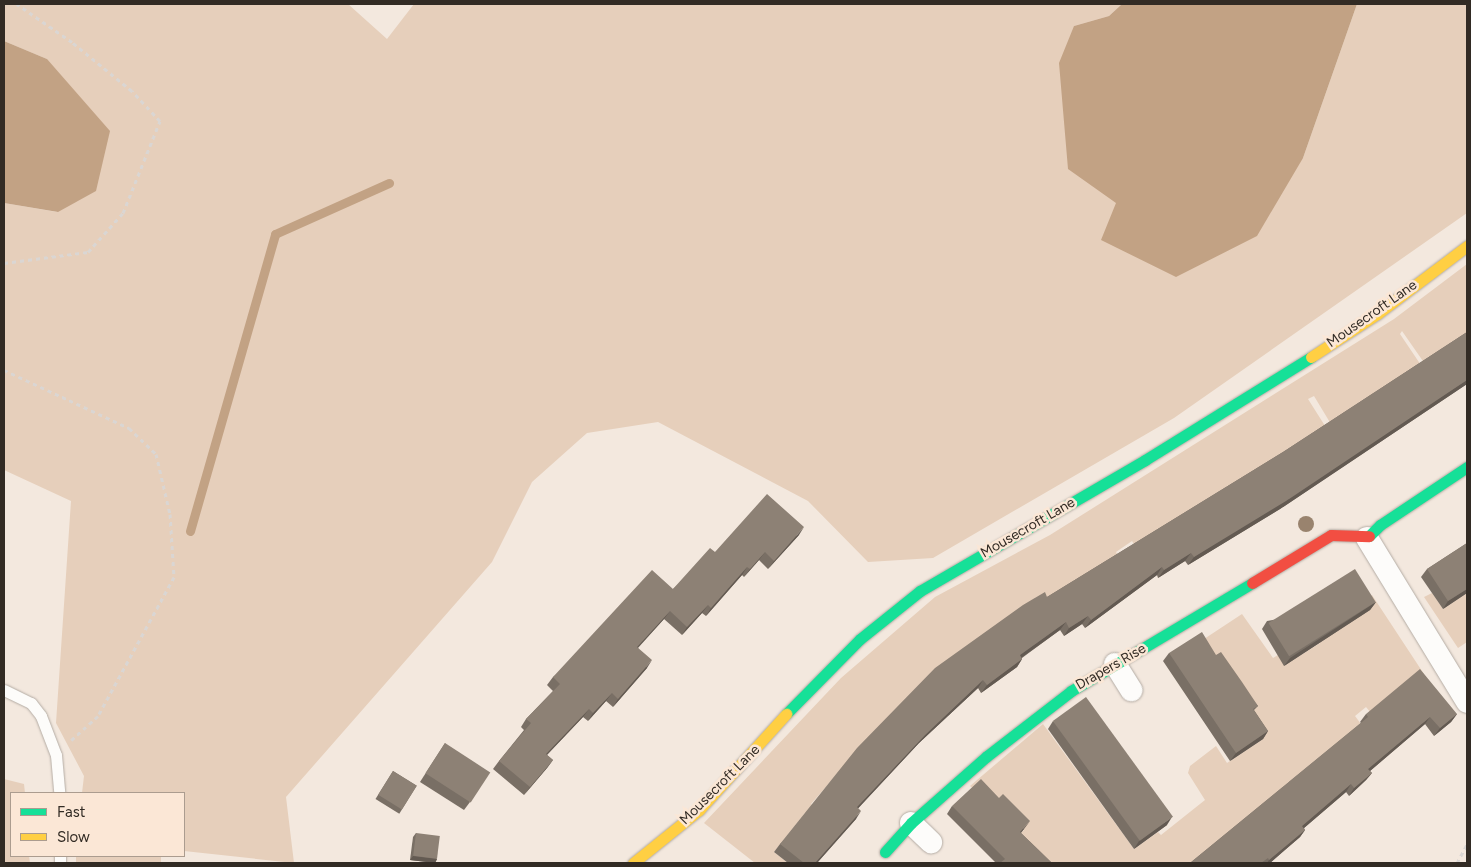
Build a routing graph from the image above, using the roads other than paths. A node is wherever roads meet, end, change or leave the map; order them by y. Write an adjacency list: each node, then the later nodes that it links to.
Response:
1 (1467, 246): 12 (street, Mousecroft Lane)
2 (1467, 467): 3 (street)
3 (1367, 538): 4 (street, Drapers Rise); 7 (street)
4 (1115, 664): 6 (street); 9 (street, Drapers Rise)
5 (4, 690): 8 (lane)
6 (1131, 690)
7 (1467, 702)
8 (59, 792)
9 (911, 823): 10 (street); 11 (street, Drapers Rise)
10 (931, 842)
11 (885, 852)
12 (633, 863)

